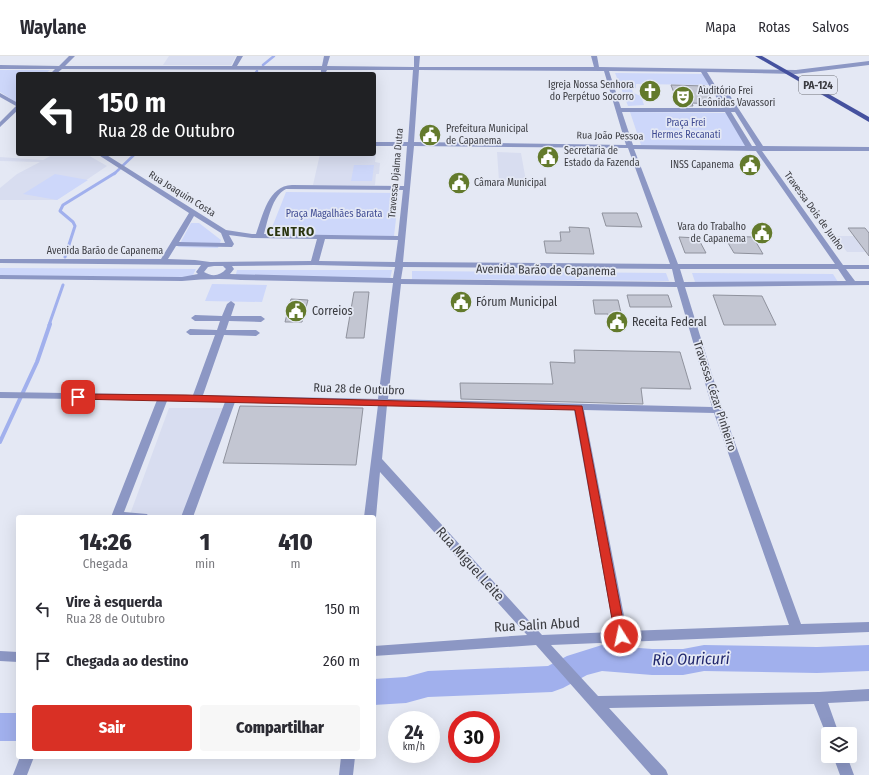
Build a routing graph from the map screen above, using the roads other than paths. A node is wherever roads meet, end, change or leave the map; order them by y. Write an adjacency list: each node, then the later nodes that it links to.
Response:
1 (72, 56): 9 (street)
2 (240, 56): 12 (street)
3 (327, 56): 13 (street)
4 (417, 56): 14 (street, Travessa Djalma Dutra)
5 (594, 56): 15 (street)
6 (758, 56): 22 (main road, PA-124)
7 (767, 56): 23 (main road, PA-124)
8 (869, 63): 23 (street)
9 (62, 66): 10 (street); 11 (street); 19 (street)
10 (0, 67)
11 (189, 67): 12 (street); 20 (street)
12 (234, 67): 13 (street)
13 (324, 67): 14 (street); 21 (street)
14 (416, 68): 15 (street); 34 (street, Travessa Djalma Dutra)
15 (597, 69): 16 (street)
16 (606, 69): 17 (street); 27 (street, Travessa Cézar Pinheiro)
17 (704, 70): 18 (street); 28 (street)
18 (712, 70): 22 (street); 29 (street, Travessa Dois de Junho)
19 (55, 72)
20 (185, 72)
21 (323, 72)
22 (786, 72): 23 (street); 31 (main road, PA-124)
23 (796, 72): 30 (main road, PA-124)
24 (0, 95): 25 (street)
25 (16, 105)
26 (16, 108): 32 (street)
27 (619, 110): 28 (street); 35 (street, Travessa Cézar Pinheiro)
28 (727, 110): 29 (street); 36 (street)
29 (736, 110): 37 (street, Travessa Dois de Junho)
30 (869, 114)
31 (869, 120)
32 (0, 125)
33 (376, 144): 34 (street, Rua João Pessoa)
34 (410, 144): 35 (street, Rua João Pessoa); 40 (street, Travessa Djalma Dutra)
35 (630, 146): 36 (street, Rua João Pessoa); 53 (street, Travessa Cézar Pinheiro)
36 (750, 148): 37 (street, Rua João Pessoa)
37 (760, 149): 38 (street); 54 (street, Travessa Dois de Junho)
38 (869, 149)
39 (103, 156): 41 (street, Rua Joaquim Costa)
40 (406, 188): 43 (street); 45 (street, Travessa Djalma Dutra)
41 (193, 212): 42 (street, Rua Joaquim Costa); 46 (street)
42 (224, 232): 43 (street); 47 (street, Rua Joaquim Costa)
43 (255, 236): 44 (street); 47 (street)
44 (322, 237): 45 (street); 50 (street)
45 (402, 238): 52 (street, Travessa Djalma Dutra)
46 (174, 244): 47 (street); 49 (street)
47 (225, 254): 50 (street, Avenida Barão de Capanema); 51 (street, Avenida Barão de Capanema); 57 (street)
48 (0, 261): 49 (street, Avenida Barão de Capanema)
49 (163, 262): 51 (street, Avenida Barão de Capanema)
50 (314, 263): 52 (street, Avenida Barão de Capanema)
51 (210, 264): 56 (street)
52 (400, 265): 53 (street, Avenida Barão de Capanema); 59 (street, Travessa Djalma Dutra)
53 (674, 267): 54 (street, Avenida Barão de Capanema); 62 (street, Travessa Cézar Pinheiro)
54 (842, 268): 55 (street, Avenida Barão de Capanema); 60 (street, Travessa Dois de Junho)
55 (869, 268)
56 (204, 276): 57 (street, Avenida Barão de Capanema); 58 (street)
57 (222, 276): 59 (street, Avenida Barão de Capanema)
58 (0, 278)
59 (398, 281): 62 (street, Avenida Barão de Capanema); 74 (street, Travessa Djalma Dutra)
60 (852, 283): 61 (street, Avenida Barão de Capanema); 62 (street, Avenida Barão de Capanema)
61 (869, 283)
62 (680, 284): 76 (street, Travessa Cézar Pinheiro)
63 (231, 304): 65 (street)
64 (195, 318): 65 (street)
65 (227, 318): 66 (street); 68 (street)
66 (260, 319)
67 (190, 332): 68 (street)
68 (222, 332): 69 (street); 72 (street)
69 (256, 332)
70 (0, 395): 71 (street, Rua 28 de Outubro)
71 (163, 397): 72 (street, Rua 28 de Outubro); 78 (street)
72 (197, 398): 73 (street, Rua 28 de Outubro)
73 (231, 399): 74 (street, Rua 28 de Outubro); 79 (street)
74 (382, 403): 75 (street, Rua 28 de Outubro); 77 (street, Travessa Djalma Dutra)
75 (579, 408): 76 (street, Rua 28 de Outubro); 83 (street)
76 (718, 410): 82 (street, Travessa Cézar Pinheiro)
77 (376, 460): 80 (street, Travessa Djalma Dutra); 84 (street, Rua Miguel Leite)
78 (119, 515)
79 (189, 515)
80 (370, 515)
81 (869, 627): 82 (street, Rua Salin Abud)
82 (797, 630): 83 (street, Rua Salin Abud)
83 (621, 636): 84 (street, Rua Salin Abud)
84 (538, 640): 85 (street, Rua Salin Abud); 90 (street, Rua Miguel Leite)
85 (376, 651)
86 (0, 656): 87 (street)
87 (16, 657)
88 (869, 694): 89 (street)
89 (819, 698): 90 (street); 91 (street)
90 (595, 702): 97 (street, Rua Miguel Leite)
91 (829, 727)
92 (26, 759): 95 (street)
93 (348, 759): 96 (street)
94 (843, 763): 98 (street)
95 (20, 775)
96 (346, 775)
97 (661, 775)
98 (847, 775)

